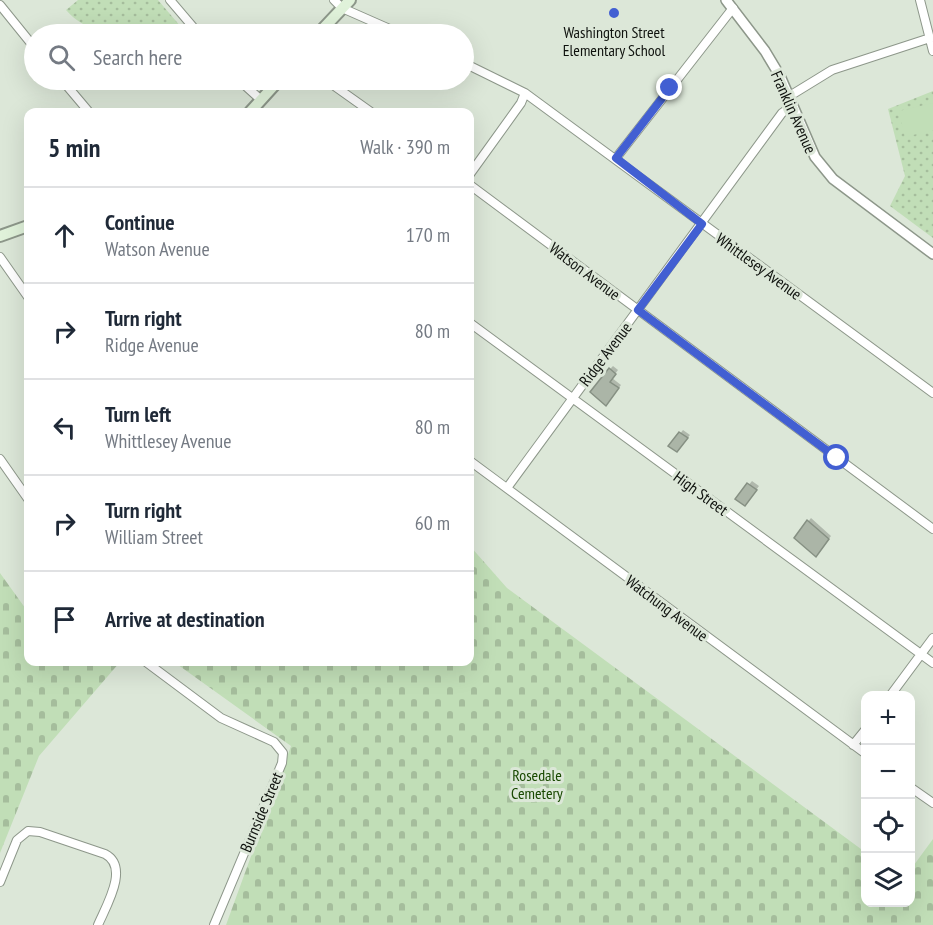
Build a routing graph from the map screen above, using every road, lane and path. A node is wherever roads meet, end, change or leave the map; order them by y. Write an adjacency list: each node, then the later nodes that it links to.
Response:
1 (170, 0): 6 (street)
2 (920, 0): 10 (street)
3 (342, 3): 7 (main road); 8 (street)
4 (731, 3): 19 (street, Franklin Avenue); 23 (street)
5 (0, 5): 9 (street)
6 (190, 24)
7 (326, 24)
8 (382, 24)
9 (24, 35)
10 (930, 38): 11 (street); 19 (street, Ridge Avenue)
11 (933, 51)
12 (474, 68): 17 (street, Whittlesey Avenue)
13 (70, 90): 20 (street)
14 (250, 90): 18 (street)
15 (270, 90): 18 (main road)
16 (340, 90): 22 (street)
17 (525, 93): 23 (street, Whittlesey Avenue); 24 (street)
18 (261, 100): 21 (main road)
19 (790, 101): 26 (street, Ridge Avenue); 29 (street, Franklin Avenue)
20 (86, 108)
21 (254, 108)
22 (365, 108)
23 (616, 158): 26 (street, Whittlesey Avenue)
24 (474, 168)
25 (474, 188): 32 (street, Watson Avenue)
26 (702, 224): 32 (street, Ridge Avenue); 34 (street, Whittlesey Avenue)
27 (24, 227): 28 (main road)
28 (0, 236)
29 (933, 254)
30 (0, 257): 31 (street)
31 (24, 291)
32 (638, 310): 35 (street, Ridge Avenue); 40 (street, Watson Avenue)
33 (474, 326): 35 (street, High Street)
34 (933, 393)
35 (571, 398): 38 (street, Ridge Avenue); 42 (street, High Street)
36 (0, 459): 39 (street)
37 (474, 464): 38 (street, Watchung Avenue)
38 (507, 488): 47 (street, Watchung Avenue)
39 (24, 493)
40 (933, 529)
41 (933, 638): 42 (street)
42 (921, 654): 43 (street, High Street); 45 (street)
43 (933, 663)
44 (151, 666): 53 (street, Burnside Street)
45 (894, 691)
46 (861, 735): 47 (street)
47 (853, 745): 48 (street, Watchung Avenue)
48 (861, 751)
49 (915, 790): 50 (street)
50 (933, 803)
51 (0, 882): 52 (street)
52 (98, 925)
53 (214, 925)

